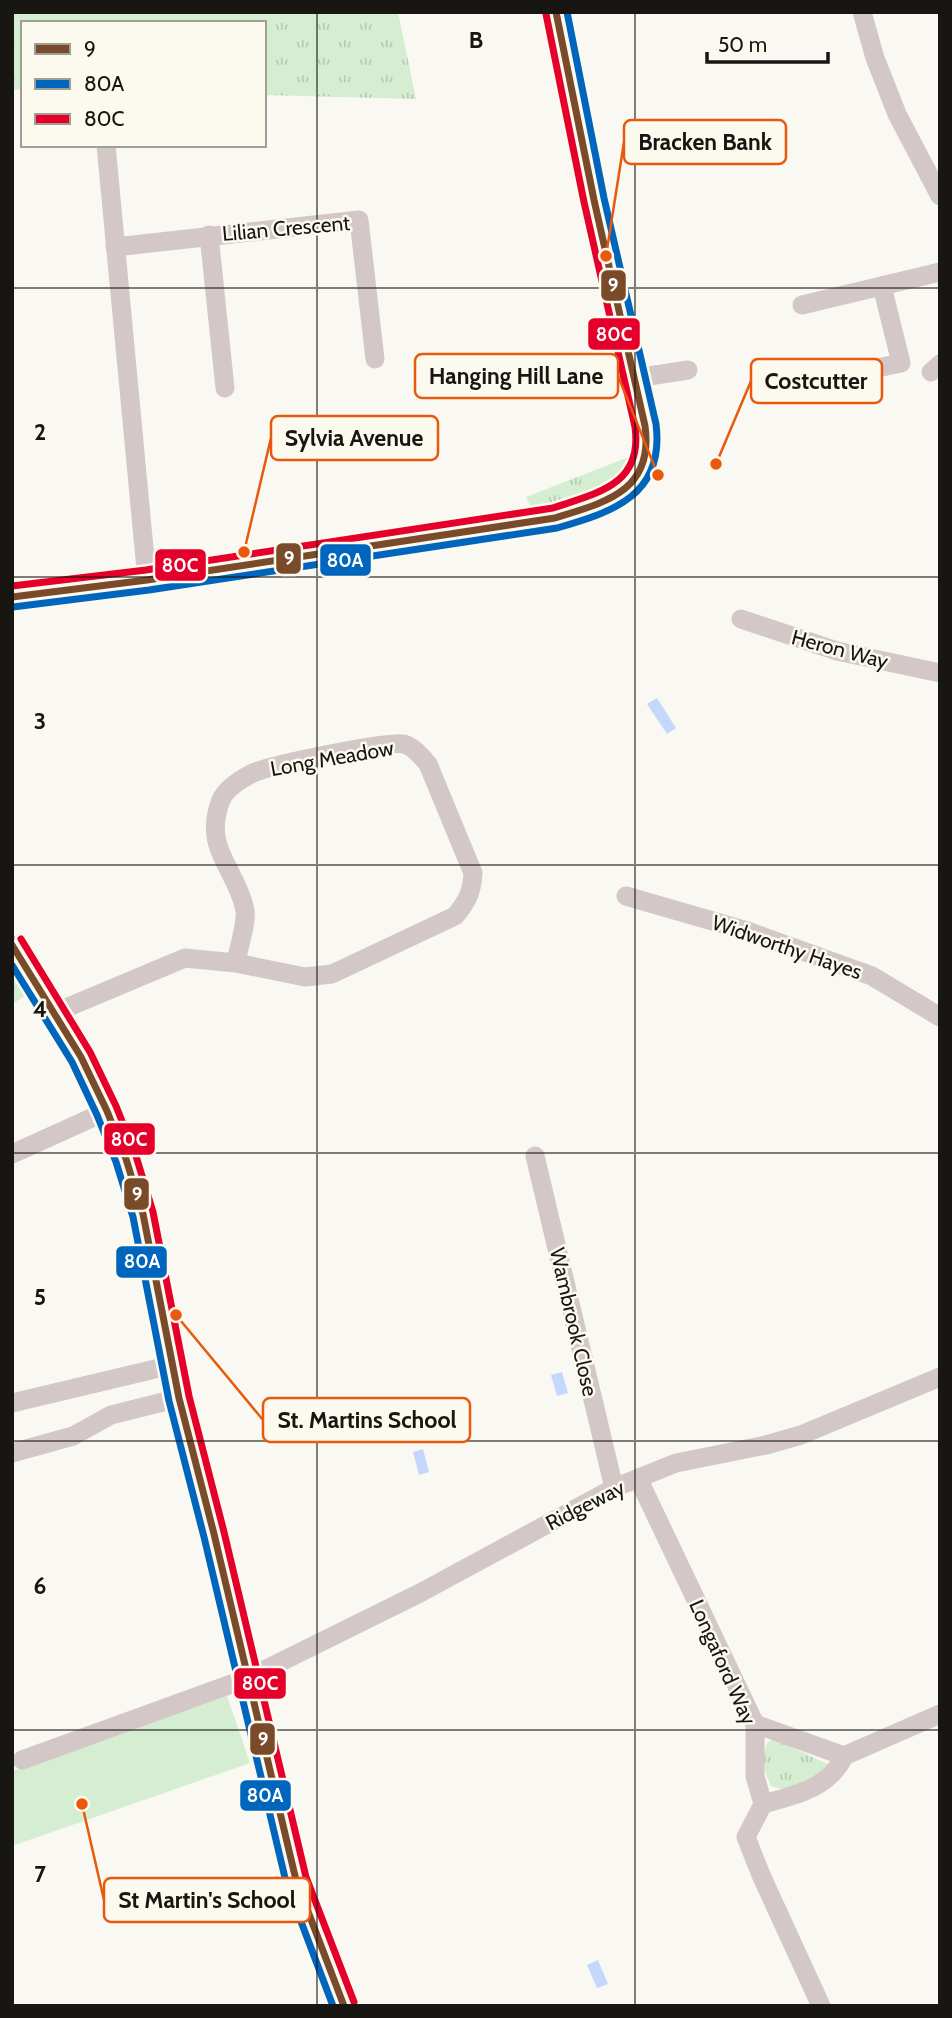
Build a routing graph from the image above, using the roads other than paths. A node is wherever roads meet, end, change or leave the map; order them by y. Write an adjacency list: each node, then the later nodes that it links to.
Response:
1 (556, 12): 13 (street)
2 (862, 12): 4 (street)
3 (106, 147): 6 (street)
4 (940, 196)
5 (209, 235): 6 (street, Lilian Crescent); 10 (street, Lilian Crescent); 14 (street)
6 (115, 247): 15 (street)
7 (940, 272): 8 (street)
8 (882, 286): 9 (street); 11 (street)
9 (802, 305)
10 (376, 359)
11 (882, 368)
12 (688, 370): 13 (street)
13 (636, 378): 15 (street)
14 (225, 388)
15 (147, 580): 16 (street)
16 (12, 597)
17 (741, 619): 18 (street, Heron Way)
18 (940, 673)
19 (626, 896): 23 (street, Widworthy Hayes)
20 (12, 945): 22 (street)
21 (236, 963): 21 (street, Long Meadow); 22 (street, Long Meadow)
22 (54, 1013): 24 (street)
23 (940, 1017)
24 (107, 1111): 25 (street); 27 (street)
25 (12, 1154)
26 (535, 1156): 33 (street, Wambrook Close)
27 (172, 1365): 29 (street); 30 (street)
28 (940, 1377): 32 (street, Ridgeway)
29 (178, 1398): 31 (street); 34 (street)
30 (12, 1403)
31 (14, 1451)
32 (638, 1478): 33 (street, Ridgeway); 36 (street, Longaford Way)
33 (614, 1488): 34 (street, Ridgeway)
34 (248, 1678): 38 (street, Ridgeway); 40 (street)
35 (940, 1714): 37 (street)
36 (755, 1724): 37 (street); 39 (street, Longaford Way)
37 (844, 1756): 39 (street)
38 (22, 1760)
39 (763, 1804): 43 (street)
40 (296, 1880): 41 (street); 42 (street)
41 (179, 1898)
42 (344, 2006)
43 (821, 2006)

